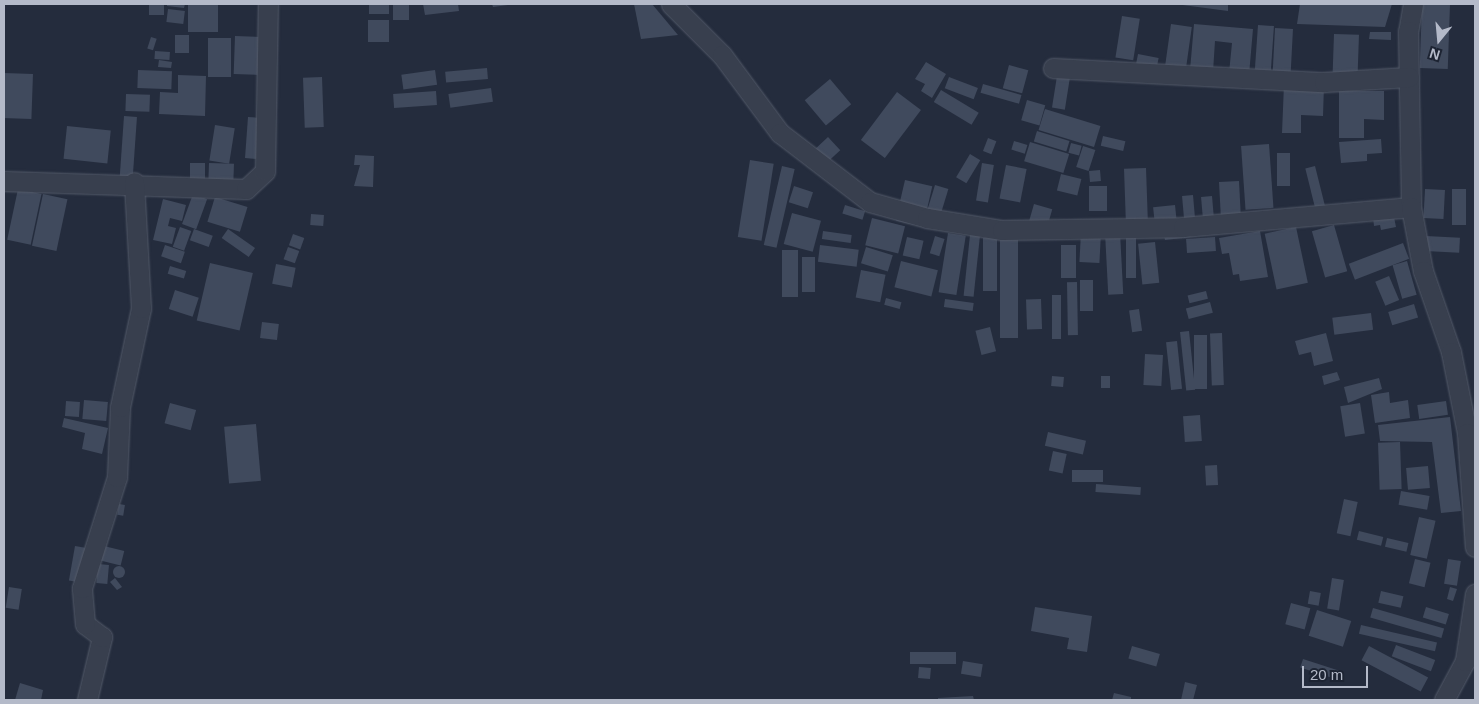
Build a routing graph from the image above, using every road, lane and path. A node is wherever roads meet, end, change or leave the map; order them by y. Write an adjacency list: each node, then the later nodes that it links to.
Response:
1 (268, 4): 7 (street)
2 (671, 4): 8 (street)
3 (1413, 4): 5 (street)
4 (1053, 68): 5 (street)
5 (1409, 77): 8 (street)
6 (4, 181): 7 (street)
7 (134, 182): 11 (street)
8 (1411, 208): 9 (street)
9 (1475, 548)
10 (1475, 594): 12 (street)
11 (86, 700)
12 (1444, 700)

